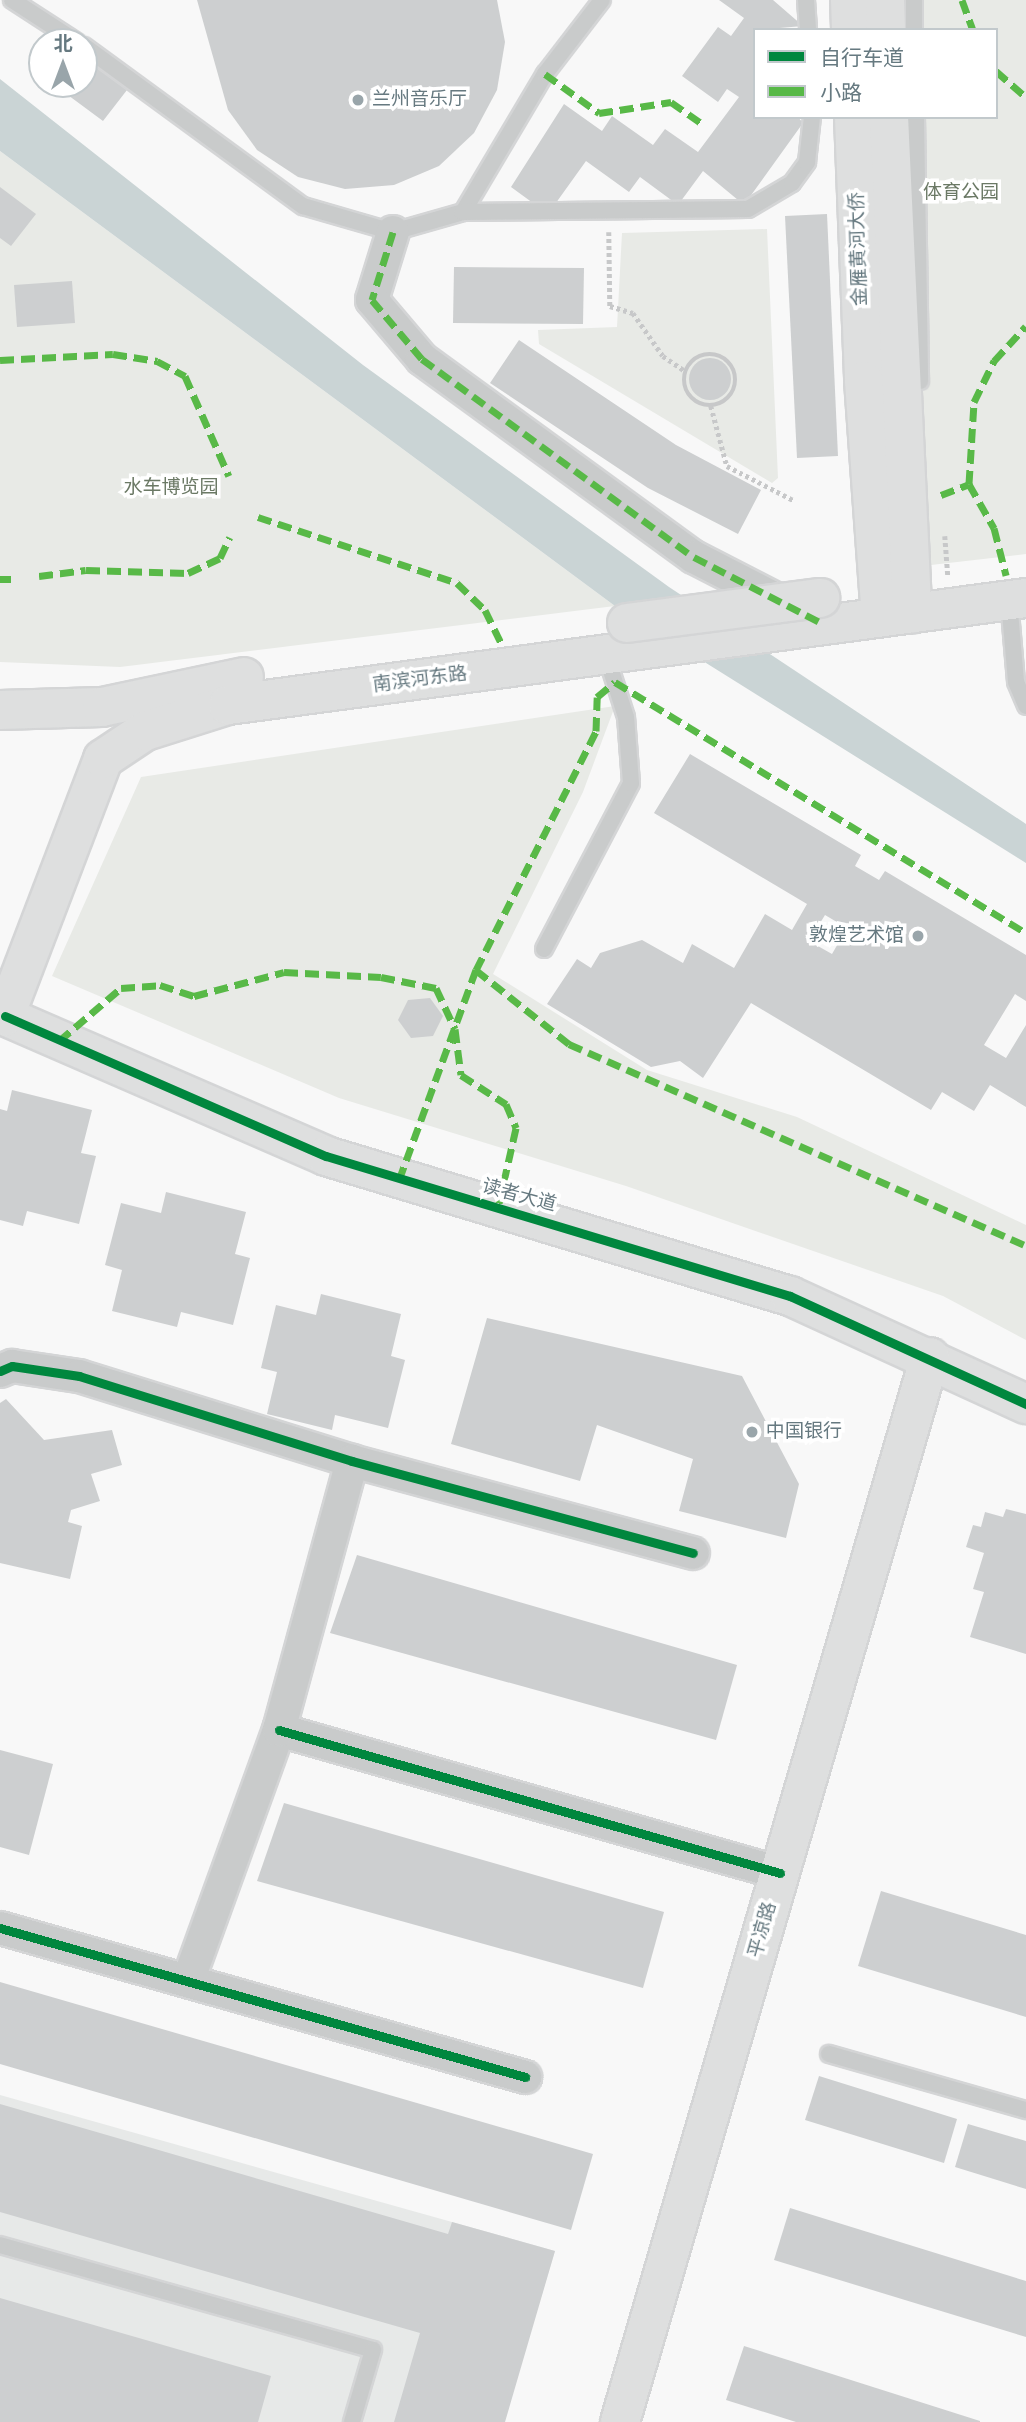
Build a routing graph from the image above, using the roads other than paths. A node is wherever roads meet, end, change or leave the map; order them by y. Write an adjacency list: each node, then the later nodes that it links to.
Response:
1 (12, 0): 7 (lane)
2 (602, 0): 17 (lane)
3 (806, 0): 8 (lane)
4 (850, 0): 9 (main road)
5 (885, 0): 10 (main road)
6 (914, 0): 11 (lane)
7 (55, 28)
8 (808, 28)
9 (851, 28)
10 (886, 28)
11 (914, 28)
12 (98, 56): 18 (lane)
13 (812, 119): 17 (lane)
14 (854, 119): 19 (main road, 金雁黄河大侨)
15 (889, 119): 19 (main road, 金雁黄河大侨)
16 (916, 119): 21 (lane)
17 (463, 212): 18 (lane)
18 (393, 232): 22 (street)
19 (881, 380): 21 (main road)
20 (1020, 590): 21 (main road, 南滨河东路); 24 (lane)
21 (895, 602): 22 (main road, 南滨河东路)
22 (821, 611): 23 (main road, 南滨河东路, bridge)
23 (621, 642): 25 (main road, 南滨河东路); 26 (lane); 27 (main road, 南滨河东路)
24 (1026, 706)
25 (0, 710)
26 (544, 949)
27 (2, 1015): 28 (main road, 读者大道)
28 (930, 1357): 30 (main road, 读者大道); 34 (main road, 平凉路)
29 (0, 1371): 31 (street)
30 (1026, 1404)
31 (352, 1461): 32 (street); 33 (street)
32 (692, 1553)
33 (279, 1730): 34 (street); 36 (street)
34 (780, 1873): 42 (main road, 平凉路)
35 (0, 1928): 36 (street)
36 (188, 1981): 38 (street)
37 (829, 2054): 39 (lane)
38 (525, 2077)
39 (1026, 2110)
40 (0, 2245): 41 (lane)
41 (352, 2422)
42 (620, 2422)

